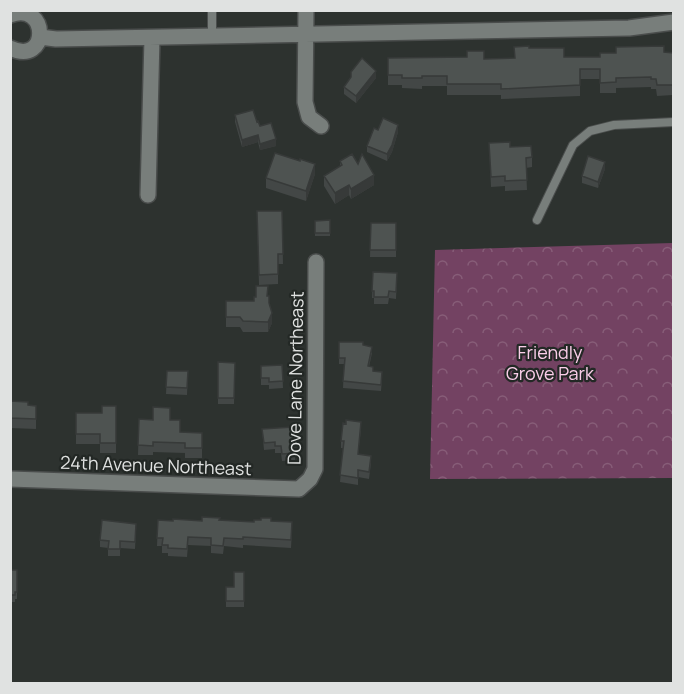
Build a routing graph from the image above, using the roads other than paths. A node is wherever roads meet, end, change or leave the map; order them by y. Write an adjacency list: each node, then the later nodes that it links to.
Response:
1 (212, 10): 6 (lane)
2 (306, 10): 5 (street)
3 (10, 15): 7 (street)
4 (674, 22): 5 (street)
5 (306, 33): 6 (street); 11 (street)
6 (212, 36): 8 (street)
7 (40, 37): 8 (street); 9 (street)
8 (152, 38): 12 (street)
9 (10, 48)
10 (674, 122): 13 (lane)
11 (321, 126)
12 (148, 195)
13 (537, 220)
14 (316, 262): 16 (street, Dove Lane Northeast)
15 (10, 479): 16 (street, 24th Avenue Northeast)
16 (299, 489)

